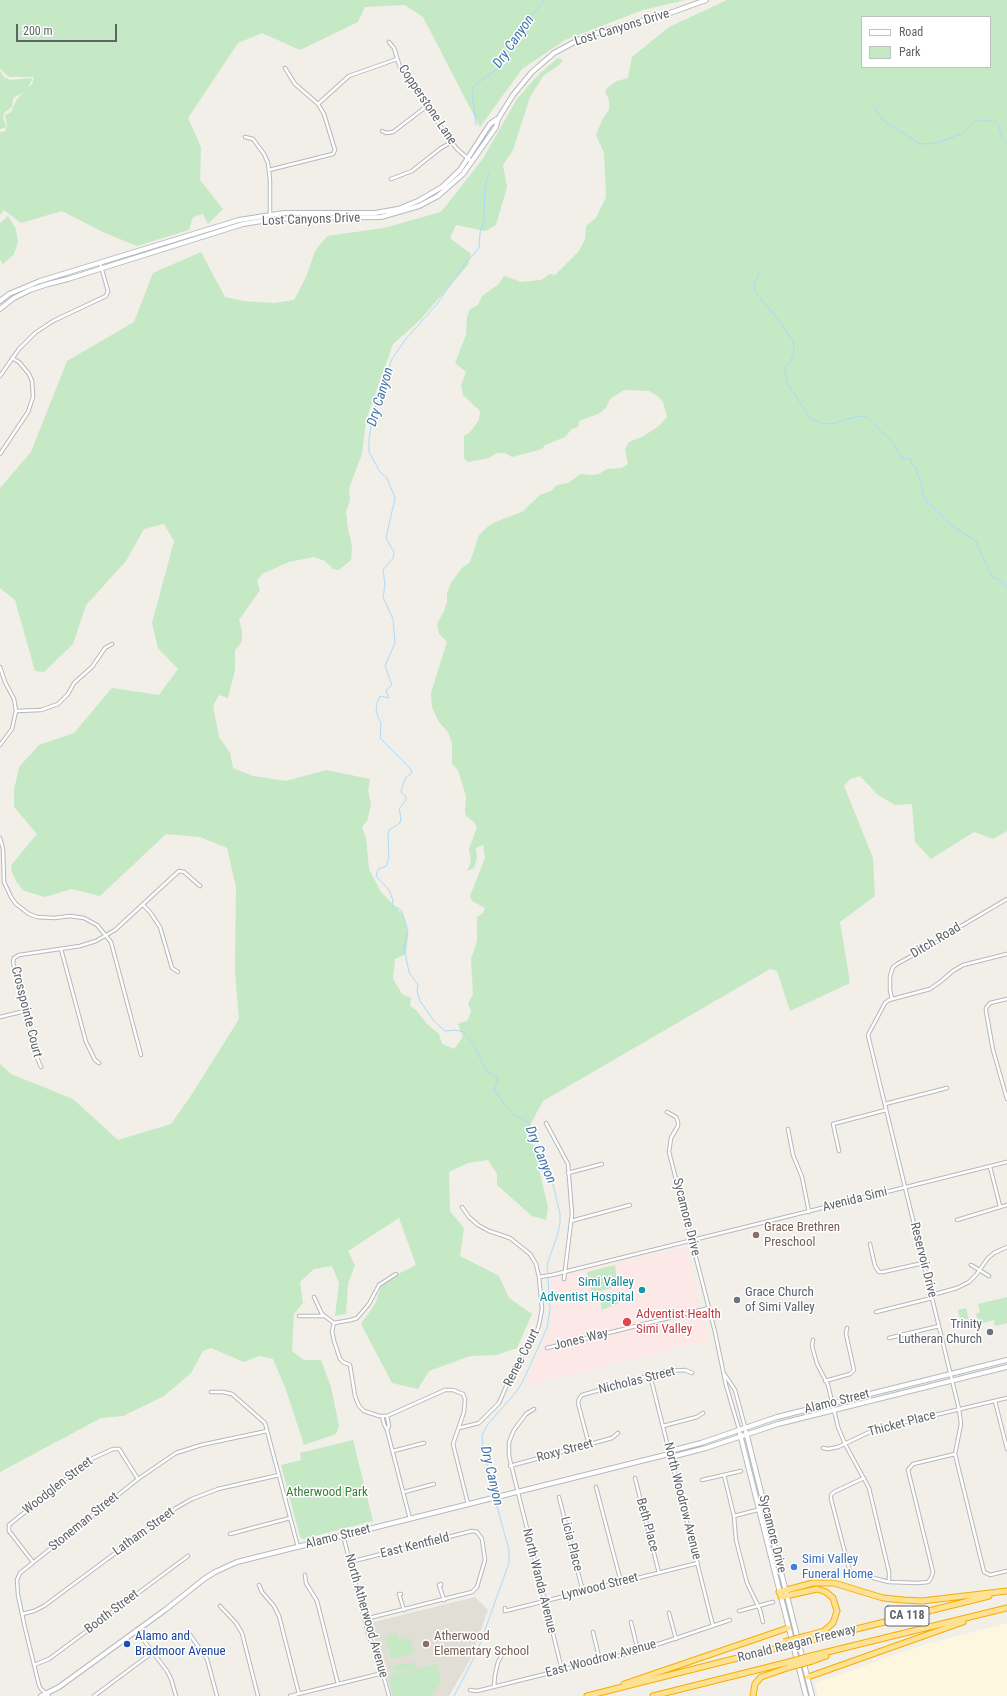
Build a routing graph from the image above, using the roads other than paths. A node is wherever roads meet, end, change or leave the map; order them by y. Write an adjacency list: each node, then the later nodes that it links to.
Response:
1 (706, 0): 7 (main road, Lost Canyons Drive)
2 (389, 42): 3 (street, Copperstone Lane)
3 (397, 59): 5 (street); 6 (street, Copperstone Lane)
4 (285, 68): 5 (street)
5 (318, 104): 13 (street)
6 (427, 106): 8 (street); 10 (street, Copperstone Lane)
7 (498, 119): 11 (main road, Lost Canyons Drive); 12 (main road, Lost Canyons Drive)
8 (382, 131)
9 (244, 137): 13 (street)
10 (452, 142): 11 (street, Copperstone Lane); 14 (street)
11 (468, 159): 12 (street, Copperstone Lane); 15 (main road, Lost Canyons Drive)
12 (472, 162): 15 (main road, Lost Canyons Drive)
13 (269, 170): 15 (street)
14 (391, 179)
15 (270, 217): 16 (main road, Lost Canyons Drive); 17 (main road, Lost Canyons Drive)
16 (100, 263): 17 (street); 18 (main road, Lost Canyons Drive)
17 (102, 269): 19 (main road, Lost Canyons Drive); 20 (street)
18 (0, 301)
19 (0, 309)
20 (12, 358): 21 (street); 22 (street)
21 (0, 376)
22 (0, 454)
23 (112, 644): 25 (street)
24 (0, 667): 25 (street)
25 (16, 711): 26 (street)
26 (0, 745)
27 (0, 838): 31 (street)
28 (200, 886): 30 (street)
29 (1007, 899): 35 (street, Ditch Road)
30 (143, 905): 31 (street); 34 (street)
31 (106, 936): 32 (street); 39 (street)
32 (61, 949): 37 (street, Crosspointe Court); 40 (street)
33 (1007, 954): 35 (street)
34 (178, 972)
35 (892, 999): 44 (street, Reservoir Drive)
36 (1007, 999): 43 (street)
37 (24, 1011): 38 (street); 41 (street, Crosspointe Court)
38 (0, 1017)
39 (142, 1055)
40 (99, 1062)
41 (41, 1066)
42 (947, 1088): 44 (street)
43 (1007, 1099)
44 (885, 1104): 45 (street, Reservoir Drive)
45 (886, 1110): 49 (street); 54 (street, Reservoir Drive)
46 (667, 1112): 62 (street, Sycamore Drive)
47 (546, 1123): 53 (street)
48 (788, 1129): 59 (street)
49 (839, 1151)
50 (1007, 1162): 52 (street, Avenida Simi)
51 (602, 1164): 53 (street)
52 (990, 1166): 54 (street, Avenida Simi); 57 (street)
53 (568, 1173): 61 (street)
54 (905, 1188): 59 (street, Avenida Simi); 65 (street, Reservoir Drive)
55 (630, 1205): 61 (street)
56 (1007, 1205): 57 (street)
57 (1000, 1206): 60 (street)
58 (462, 1207): 71 (street, Renee Court)
59 (808, 1212): 62 (street, Avenida Simi)
60 (957, 1220)
61 (571, 1221): 68 (street)
62 (692, 1241): 68 (street, Avenida Simi); 75 (street, Sycamore Drive)
63 (870, 1244): 65 (street)
64 (1007, 1247): 67 (street)
65 (923, 1263): 73 (street, Reservoir Drive)
66 (971, 1265): 67 (street)
67 (980, 1271): 70 (street); 73 (street)
68 (563, 1273): 71 (street, Avenida Simi); 72 (street)
69 (396, 1274): 79 (street)
70 (989, 1276)
71 (540, 1277): 105 (street, Renee Court)
72 (564, 1279)
73 (932, 1296): 76 (street); 80 (street, Reservoir Drive)
74 (314, 1297): 78 (street)
75 (709, 1308): 84 (street, Jones Way); 90 (street, Sycamore Drive)
76 (876, 1312)
77 (298, 1316): 78 (street)
78 (324, 1316): 79 (street)
79 (334, 1323): 101 (street)
80 (939, 1326): 82 (street); 88 (street, Reservoir Drive)
81 (847, 1328): 91 (street)
82 (889, 1338)
83 (813, 1340): 91 (street)
84 (547, 1348)
85 (1007, 1360): 88 (main road, Alamo Street)
86 (1007, 1367): 92 (main road, Alamo Street)
87 (692, 1372): 89 (street, Nicholas Street)
88 (951, 1374): 92 (street, Reservoir Drive); 96 (main road, Alamo Street)
89 (650, 1375): 103 (street, North Woodrow Avenue); 114 (street, Nicholas Street)
90 (724, 1375): 104 (street, Sycamore Drive); 106 (street, Sycamore Drive)
91 (825, 1380): 96 (street)
92 (952, 1380): 98 (street, Reservoir Drive); 99 (main road, Alamo Street)
93 (211, 1392): 108 (street)
94 (1007, 1398): 95 (street, Thicket Place)
95 (995, 1401): 98 (street, Thicket Place); 116 (street)
96 (832, 1404): 99 (street); 104 (main road, Alamo Street)
97 (534, 1409): 120 (street, North Wanda Avenue)
98 (960, 1409): 113 (street, Thicket Place); 119 (street, Reservoir Drive)
99 (833, 1410): 110 (main road, Alamo Street); 113 (street)
100 (703, 1414): 103 (street)
101 (382, 1416): 102 (street); 107 (street)
102 (387, 1416): 105 (street); 107 (street)
103 (663, 1426): 118 (street, North Woodrow Avenue)
104 (745, 1427): 106 (main road, Alamo Street); 110 (main road, Sycamore Drive)
105 (459, 1428): 133 (street)
106 (739, 1429): 111 (main road, Sycamore Drive); 118 (main road, Alamo Street)
107 (387, 1430): 117 (street)
108 (267, 1431): 122 (street); 126 (street, Stoneman Street)
109 (618, 1433): 114 (street, Roxy Street)
110 (746, 1434): 111 (main road, Alamo Street); 134 (main road, Sycamore Drive)
111 (741, 1436): 118 (main road, Alamo Street); 135 (main road, Sycamore Drive)
112 (424, 1443): 117 (street)
113 (844, 1444): 115 (street, Thicket Place); 125 (street)
114 (589, 1445): 120 (street, Roxy Street)
115 (822, 1448)
116 (1007, 1449)
117 (393, 1450): 130 (street)
118 (669, 1454): 131 (main road, Alamo Street); 145 (street, North Woodrow Avenue)
119 (955, 1454): 146 (street, Reservoir Drive); 150 (street)
120 (510, 1466): 131 (street, North Wanda Avenue)
121 (741, 1471): 123 (street)
122 (279, 1475): 137 (street); 168 (street, Latham Street)
123 (724, 1475): 127 (street); 136 (street)
124 (634, 1478): 147 (street, Beth Place)
125 (864, 1478): 150 (street); 150 (street)
126 (138, 1479): 143 (street, Stoneman Street); 143 (street, Woodglen Street)
127 (702, 1480)
128 (434, 1484): 130 (street)
129 (596, 1487): 149 (street)
130 (404, 1492): 138 (street)
131 (516, 1492): 133 (main road, Alamo Street); 159 (street, North Wanda Avenue)
132 (559, 1497): 154 (street, Licia Place)
133 (468, 1504): 138 (main road, Alamo Street)
134 (765, 1508): 135 (street); 155 (main road, Sycamore Drive)
135 (759, 1510): 136 (street); 157 (main road, Sycamore Drive)
136 (734, 1516): 162 (street)
137 (290, 1518): 139 (street); 141 (street)
138 (410, 1519): 140 (main road, Alamo Street)
139 (230, 1534)
140 (343, 1535): 141 (main road, Alamo Street); 144 (street, North Atherwood Avenue)
141 (298, 1547): 176 (main road, Alamo Street)
142 (188, 1556): 186 (street, Booth Street)
143 (33, 1562): 168 (street, Stoneman Street)
144 (350, 1562): 158 (street, East Kentfield); 170 (street, North Atherwood Avenue)
145 (698, 1563): 147 (street, Lynwood Street); 174 (street, North Woodrow Avenue)
146 (1007, 1571)
147 (659, 1573): 149 (street, Lynwood Street)
148 (305, 1575): 190 (street)
149 (621, 1582): 154 (street, Lynwood Street)
150 (889, 1582)
151 (259, 1585): 194 (street)
152 (441, 1585): 158 (street)
153 (1007, 1591): 155 (highway); 180 (highway, Ronald Reagan Freeway / CA 118)
154 (583, 1592): 159 (street, Lynwood Street)
155 (787, 1593): 157 (highway); 180 (highway); 189 (main road, Sycamore Drive)
156 (401, 1594): 165 (street)
157 (780, 1594): 175 (main road, Sycamore Drive)
158 (444, 1600): 165 (street)
159 (544, 1601): 163 (street, Lynwood Street); 187 (street, North Wanda Avenue)
160 (773, 1602): 162 (street)
161 (220, 1606): 200 (street)
162 (757, 1606): 166 (street); 173 (street)
163 (505, 1608)
164 (1007, 1608): 169 (highway, Ronald Reagan Freeway / CA 118)
165 (404, 1610): 170 (street)
166 (739, 1611)
167 (669, 1613): 179 (street)
168 (22, 1614): 186 (street, Stoneman Street)
169 (985, 1614): 185 (highway, Ronald Reagan Freeway / CA 118, bridge); 189 (highway)
170 (365, 1620): 188 (street, North Atherwood Avenue)
171 (730, 1620): 174 (street, East Woodrow Avenue)
172 (631, 1622): 182 (street)
173 (763, 1622)
174 (713, 1626): 179 (street, East Woodrow Avenue)
175 (788, 1628): 193 (highway); 206 (main road, Sycamore Drive)
176 (136, 1630): 183 (street); 195 (main road, Alamo Street)
177 (188, 1632): 199 (street)
178 (593, 1632): 184 (street)
179 (676, 1639): 182 (street, East Woodrow Avenue)
180 (807, 1639): 193 (highway, Ronald Reagan Freeway, bridge)
181 (511, 1649): 191 (street)
182 (638, 1651): 184 (street, East Woodrow Avenue)
183 (153, 1652): 197 (street); 198 (street)
184 (600, 1661): 187 (street, East Woodrow Avenue)
185 (789, 1664): 204 (highway, Ronald Reagan Freeway); 205 (highway)
186 (34, 1665): 195 (street, Stoneman Street)
187 (562, 1670): 191 (street, East Woodrow Avenue)
188 (383, 1673): 190 (street); 202 (street, North Atherwood Avenue)
189 (808, 1677): 207 (main road, Sycamore Drive)
190 (338, 1684): 194 (street)
191 (494, 1687): 192 (street, East Woodrow Avenue)
192 (470, 1690)
193 (606, 1691): 203 (highway, Ronald Reagan Freeway)
194 (299, 1694): 201 (street)
195 (48, 1695): 196 (main road, Alamo Street)
196 (42, 1696)
197 (94, 1696)
198 (176, 1696)
199 (217, 1696)
200 (258, 1696)
201 (290, 1696)
202 (389, 1696)
203 (587, 1696)
204 (653, 1696)
205 (752, 1696)
206 (806, 1696)
207 (812, 1696)

